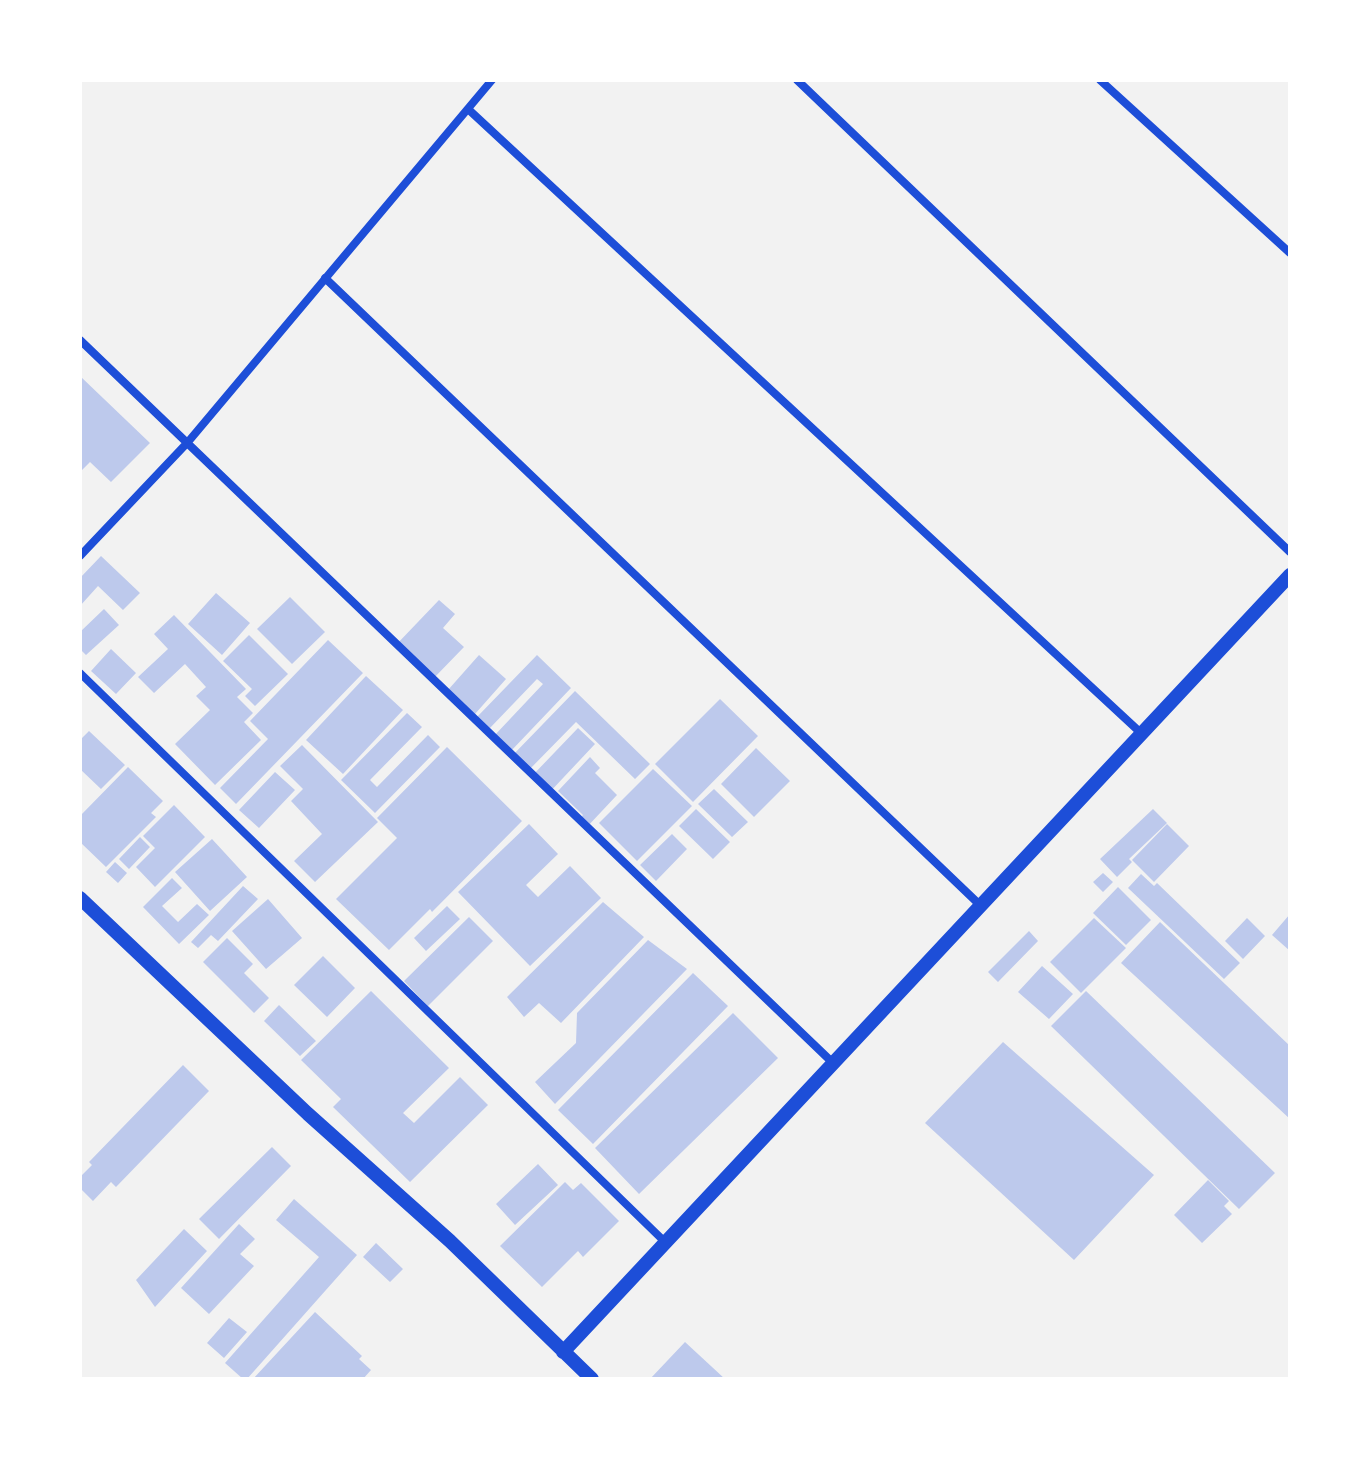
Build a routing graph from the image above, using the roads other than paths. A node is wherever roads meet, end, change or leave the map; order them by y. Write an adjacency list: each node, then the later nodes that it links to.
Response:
1 (492, 80): 4 (street)
2 (797, 80): 9 (street)
3 (1100, 80): 5 (street)
4 (468, 109): 6 (street); 13 (street)
5 (1290, 253)
6 (325, 278): 8 (street); 15 (street)
7 (80, 340): 8 (street)
8 (188, 442): 10 (street); 16 (street)
9 (1290, 552)
10 (80, 556)
11 (1290, 575): 13 (street)
12 (80, 673): 17 (street)
13 (1142, 735): 15 (street)
14 (80, 898): 18 (street)
15 (982, 907): 16 (street)
16 (833, 1063): 17 (street)
17 (665, 1242): 18 (street)
18 (563, 1352): 19 (street)
19 (592, 1379)

